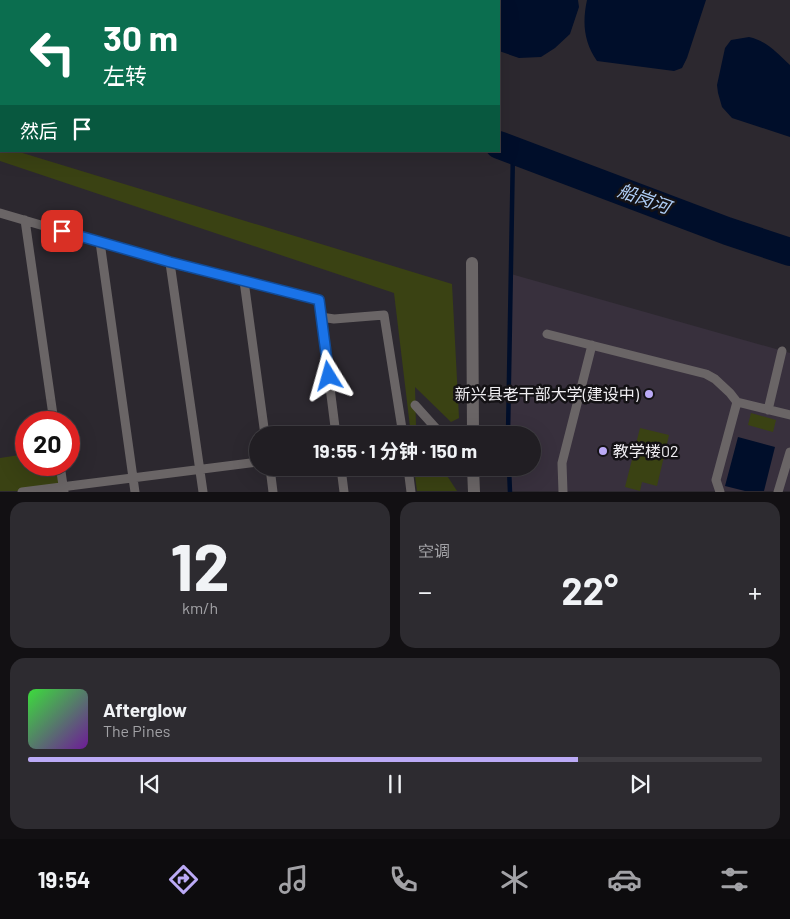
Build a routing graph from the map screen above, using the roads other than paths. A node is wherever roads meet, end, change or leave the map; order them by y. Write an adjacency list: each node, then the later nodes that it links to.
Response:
1 (0, 213): 2 (lane)
2 (25, 220): 3 (lane); 14 (lane)
3 (100, 242): 4 (lane); 29 (lane)
4 (170, 262): 6 (lane); 23 (lane)
5 (472, 263): 20 (street)
6 (244, 281): 7 (lane); 16 (lane)
7 (321, 317): 17 (lane); 18 (lane)
8 (547, 334): 9 (lane)
9 (592, 345): 11 (lane); 38 (lane)
10 (782, 351): 13 (lane)
11 (737, 402): 13 (lane); 39 (lane)
12 (415, 405): 19 (lane)
13 (768, 410): 15 (lane)
14 (52, 411)
15 (790, 415)
16 (264, 426)
17 (335, 426)
18 (402, 426)
19 (434, 426)
20 (473, 426)
21 (790, 452): 40 (lane)
22 (249, 463): 23 (lane)
23 (200, 469): 29 (lane); 33 (lane)
24 (62, 476): 30 (lane)
25 (271, 476): 34 (lane)
26 (342, 476): 35 (lane)
27 (409, 476): 36 (lane)
28 (473, 476): 37 (street)
29 (133, 478): 30 (lane); 32 (lane)
30 (64, 489): 31 (lane)
31 (22, 492)
32 (135, 492)
33 (203, 492)
34 (273, 492)
35 (344, 492)
36 (411, 492)
37 (474, 492)
38 (563, 492)
39 (720, 492)
40 (778, 492)

